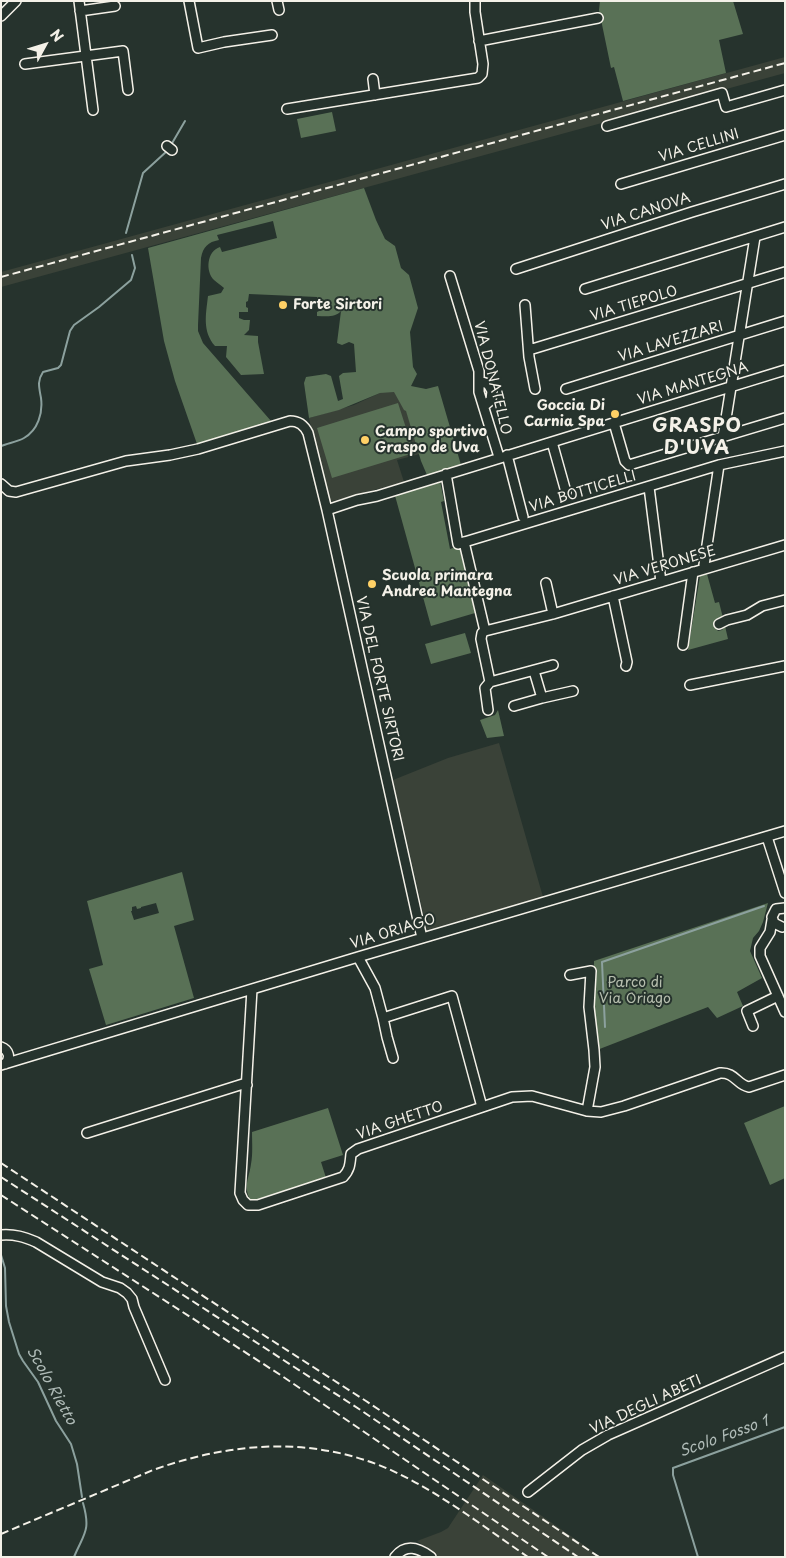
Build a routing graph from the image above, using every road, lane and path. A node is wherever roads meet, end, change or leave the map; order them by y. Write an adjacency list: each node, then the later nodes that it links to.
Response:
1 (11, 1): 7 (street)
2 (16, 1): 7 (street)
3 (190, 1): 9 (street)
4 (475, 1): 10 (street)
5 (80, 6): 6 (street); 11 (street)
6 (115, 6)
7 (4, 14)
8 (598, 18): 10 (street)
9 (272, 35)
10 (479, 41): 16 (street)
11 (86, 56): 12 (street); 14 (street); 18 (street)
12 (25, 64)
13 (373, 79): 16 (street)
14 (128, 90)
15 (785, 90): 19 (street)
16 (375, 95): 17 (street)
17 (287, 109)
18 (93, 110)
19 (607, 126)
20 (785, 135): 21 (street, VIA CELLINI)
21 (621, 184)
22 (785, 184): 25 (street, VIA CANOVA)
23 (785, 228): 24 (street)
24 (754, 237): 28 (street); 29 (street)
25 (516, 269)
26 (785, 272): 28 (street, VIA TIEPOLO)
27 (450, 276): 43 (street, VIA DONATELLO)
28 (747, 284): 32 (street); 33 (street, VIA TIEPOLO)
29 (585, 289)
30 (525, 305): 33 (street)
31 (785, 322): 32 (street, VIA LAVEZZARI)
32 (739, 335): 35 (street); 37 (street, VIA LAVEZZARI)
33 (529, 350): 36 (street)
34 (785, 370): 35 (street, VIA MANTEGNA)
35 (731, 386): 39 (street, VIA MANTEGNA); 40 (street)
36 (535, 389)
37 (566, 389)
38 (785, 418): 40 (street)
39 (614, 423): 40 (street); 41 (street, VIA MANTEGNA)
40 (723, 437)
41 (552, 442): 43 (street, VIA MANTEGNA); 49 (street)
42 (785, 451): 44 (street, VIA BOTTICELLI)
43 (503, 456): 45 (street, VIA MANTEGNA); 52 (street)
44 (719, 465): 47 (street, VIA BOTTICELLI); 55 (street)
45 (446, 474): 51 (street, VIA MANTEGNA); 53 (street)
46 (1, 484): 48 (street)
47 (649, 487): 53 (street, VIA BOTTICELLI); 57 (street)
48 (16, 492): 50 (street, VIA DEL FORTE SIRTORI); 51 (street, VIA DEL FORTE SIRTORI)
49 (566, 492)
50 (1, 494)
51 (327, 510): 82 (street, VIA DEL FORTE SIRTORI)
52 (523, 517)
53 (464, 542): 63 (street)
54 (785, 544): 55 (street, VIA VERONESE)
55 (705, 568): 56 (street, VIA VERONESE)
56 (693, 572): 57 (street, VIA VERONESE); 64 (street)
57 (661, 582): 59 (street, VIA VERONESE)
58 (546, 583): 61 (street)
59 (613, 596): 61 (street, VIA VERONESE); 66 (street)
60 (785, 600): 62 (street)
61 (553, 614): 63 (street, VIA VERONESE)
62 (719, 624)
63 (485, 632): 69 (street)
64 (683, 645)
65 (553, 665): 68 (street)
66 (626, 666)
67 (785, 666): 70 (street)
68 (534, 671): 69 (street); 72 (street)
69 (490, 682): 74 (street)
70 (690, 685)
71 (573, 691): 72 (street)
72 (542, 698): 73 (street)
73 (514, 706)
74 (488, 710)
75 (785, 831): 76 (street, VIA ORIAGO)
76 (767, 837): 77 (street); 82 (street, VIA ORIAGO)
77 (783, 890): 78 (street)
78 (780, 909): 79 (street)
79 (772, 920): 80 (street); 81 (street)
80 (784, 926): 81 (street)
81 (770, 932): 86 (street)
82 (422, 938): 83 (street, VIA ORIAGO)
83 (358, 957): 85 (street, VIA ORIAGO); 88 (street)
84 (570, 975): 97 (street)
85 (252, 989): 91 (street, VIA ORIAGO); 95 (street, VIA GHETTO)
86 (780, 992): 87 (street); 89 (street)
87 (785, 1012)
88 (383, 1018): 92 (street); 96 (street)
89 (753, 1026)
90 (4, 1048): 91 (street, VIA ORIAGO); 93 (street, VIA ORIAGO)
91 (28, 1057): 93 (street, VIA ORIAGO)
92 (393, 1058)
93 (2, 1065)
94 (785, 1074): 97 (street, VIA GHETTO)
95 (247, 1085): 96 (street, VIA GHETTO); 98 (street)
96 (482, 1107): 97 (street, VIA GHETTO)
97 (587, 1111)
98 (87, 1133)
99 (1, 1235): 101 (street)
100 (785, 1357): 102 (street, VIA DEGLI ABETI)
101 (165, 1380)
102 (528, 1492)
103 (395, 1557): 104 (street)
104 (432, 1557)

